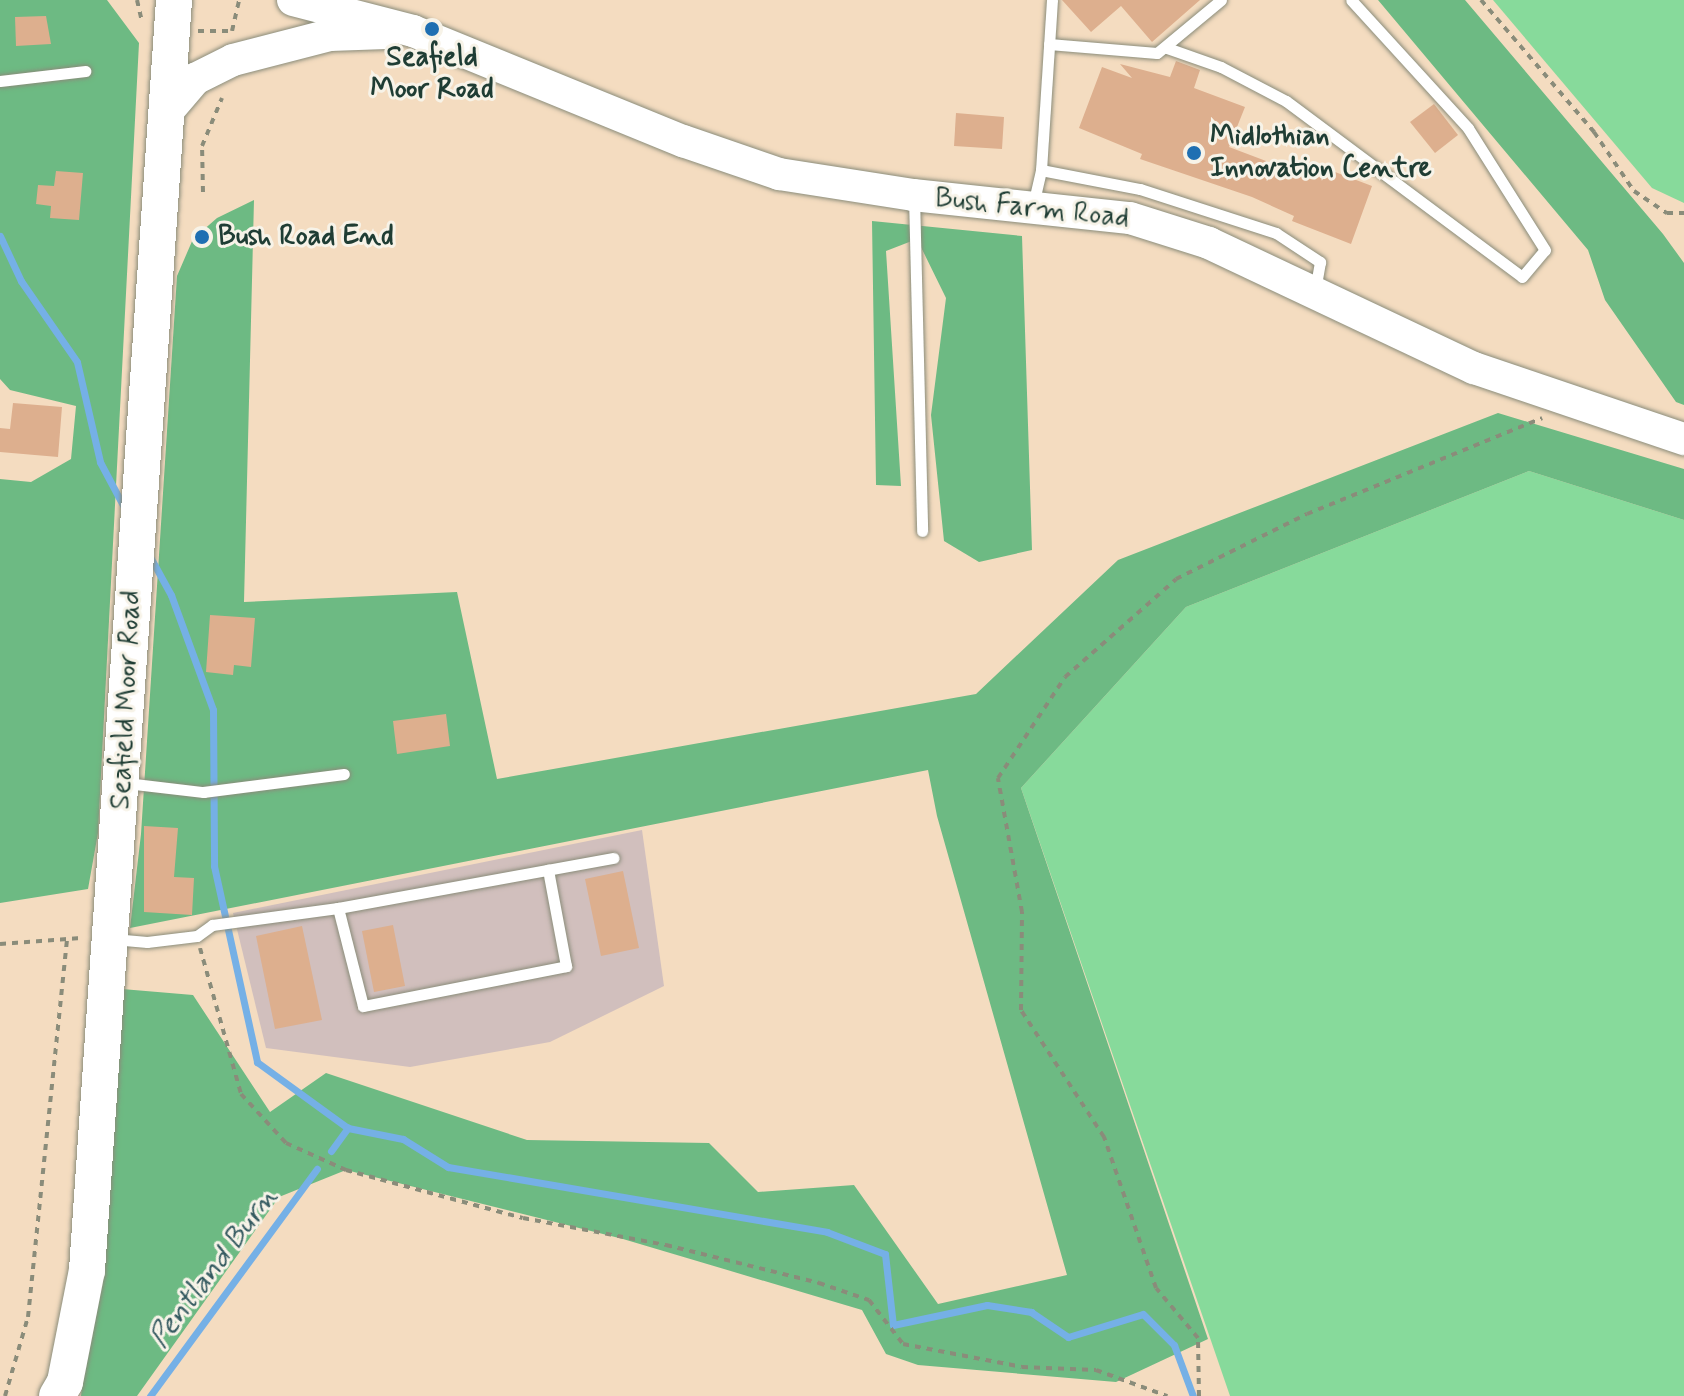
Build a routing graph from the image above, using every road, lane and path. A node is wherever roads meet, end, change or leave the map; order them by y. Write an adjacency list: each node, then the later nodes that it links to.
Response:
1 (174, 0): 12 (main road, Seafield Moor Road)
2 (293, 0): 7 (street, Bush Farm Road)
3 (1052, 0): 8 (lane)
4 (1221, 0): 9 (lane)
5 (1351, 0): 9 (lane)
6 (1481, 0): 16 (path)
7 (413, 31): 12 (street, Bush Farm Road); 14 (street, Bush Farm Road)
8 (1049, 44): 9 (lane); 13 (lane)
9 (1167, 48)
10 (85, 71): 11 (lane)
11 (0, 81)
12 (166, 113): 22 (main road, Seafield Moor Road)
13 (1041, 170): 15 (lane); 17 (lane)
14 (913, 195): 15 (street, Bush Farm Road); 20 (lane)
15 (1033, 206): 17 (street, Bush Farm Road)
16 (1684, 213)
17 (1315, 291): 19 (street, Bush Farm Road)
18 (1548, 416): 33 (path)
19 (1684, 439)
20 (922, 531)
21 (344, 774): 22 (lane)
22 (123, 783): 28 (main road, Seafield Moor Road)
23 (614, 858): 24 (lane)
24 (548, 870): 25 (lane); 25 (lane)
25 (338, 908): 26 (lane)
26 (197, 936): 28 (lane); 32 (path)
27 (67, 938): 28 (path); 29 (path); 30 (path)
28 (110, 939): 31 (main road, Seafield Moor Road)
29 (0, 944)
30 (5, 1396)
31 (57, 1396)
32 (1167, 1396)
33 (1199, 1396)

